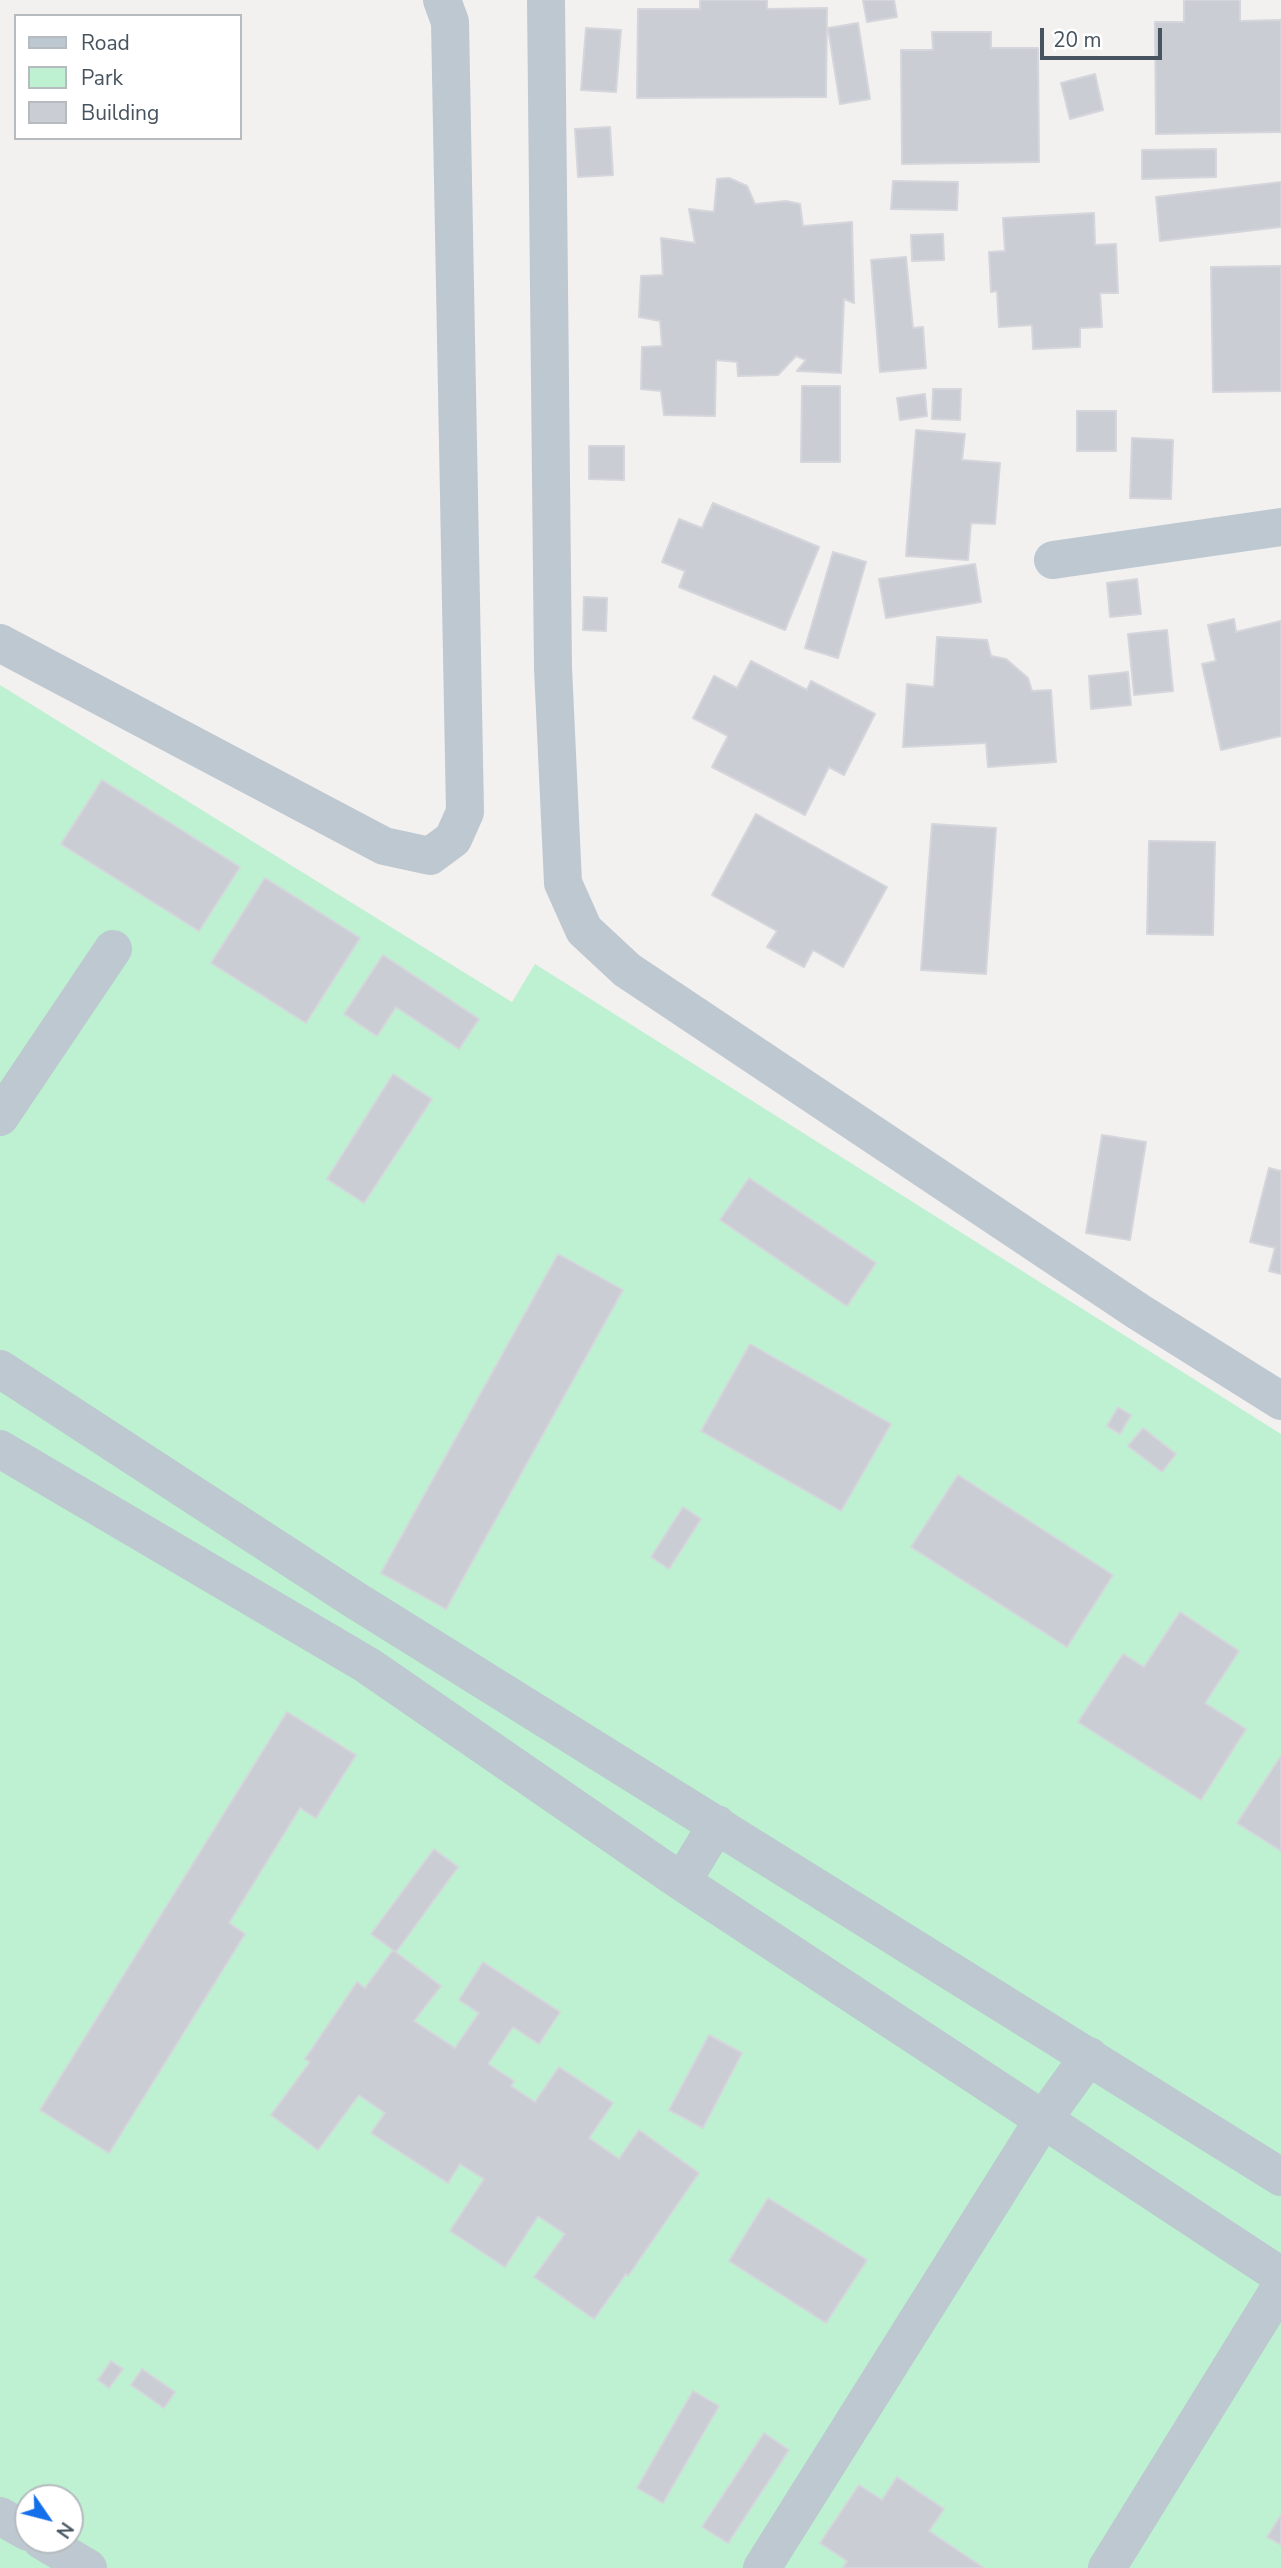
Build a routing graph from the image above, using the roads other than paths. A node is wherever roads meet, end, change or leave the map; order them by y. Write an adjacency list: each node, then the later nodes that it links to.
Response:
1 (442, 0): 5 (street)
2 (545, 0): 9 (street)
3 (1281, 527): 4 (street)
4 (1052, 560)
5 (0, 643)
6 (113, 949): 7 (street)
7 (0, 1117)
8 (0, 1369): 11 (street)
9 (1281, 1401)
10 (5, 1462): 12 (street)
11 (717, 1824): 12 (street); 13 (street)
12 (682, 1882): 14 (street)
13 (1089, 2056): 14 (street); 15 (street)
14 (1043, 2120): 16 (street); 20 (street)
15 (1281, 2177)
16 (1281, 2276)
17 (1281, 2286): 21 (street)
18 (64, 2554): 19 (street)
19 (88, 2568)
20 (762, 2568)
21 (1107, 2568)

